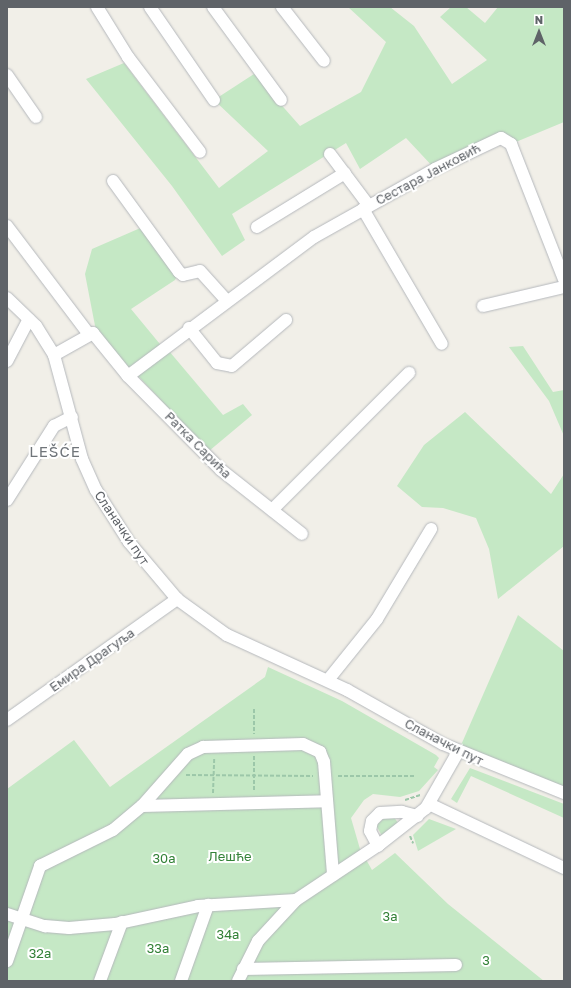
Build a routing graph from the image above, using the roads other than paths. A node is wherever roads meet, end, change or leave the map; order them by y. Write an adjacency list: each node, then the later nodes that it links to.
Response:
1 (97, 7): 10 (street)
2 (150, 7): 7 (street)
3 (214, 7): 8 (street)
4 (282, 7): 5 (street)
5 (324, 61)
6 (7, 75): 9 (street)
7 (214, 100)
8 (280, 100)
9 (36, 116)
10 (200, 152)
11 (330, 154): 12 (street)
12 (345, 174): 14 (street); 16 (street)
13 (113, 181): 20 (street)
14 (366, 207): 17 (street, Сестара Јанковић); 20 (street, Сестара Јанковић); 26 (street)
15 (7, 226): 25 (street, Ратка Сарића)
16 (257, 227)
17 (564, 279)
18 (564, 287): 21 (street)
19 (7, 298): 22 (street, Сланачки пут)
20 (226, 300): 24 (street, Сестара Јанковић)
21 (483, 306)
22 (29, 319): 27 (street, Сланачки пут); 28 (street)
23 (286, 320): 24 (street)
24 (189, 328): 30 (street, Сестара Јанковић)
25 (88, 334): 27 (street); 30 (street, Ратка Сарића)
26 (442, 344)
27 (54, 355): 31 (street, Сланачки пут)
28 (7, 361)
29 (409, 373): 33 (street)
30 (128, 376): 33 (street, Ратка Сарића)
31 (72, 417): 32 (street); 36 (street, Сланачки пут)
32 (7, 500)
33 (272, 510): 35 (street, Ратка Сарића)
34 (431, 529): 37 (street)
35 (302, 534)
36 (177, 599): 37 (street, Сланачки пут); 38 (street, Емира Драгуља)
37 (328, 680): 39 (street, Сланачки пут)
38 (7, 720)
39 (458, 752): 40 (street, Сланачки пут); 42 (street)
40 (564, 793)
41 (327, 801): 43 (street); 43 (street); 47 (street)
42 (429, 804): 44 (street); 46 (street)
43 (142, 806): 51 (street)
44 (417, 816): 45 (street); 45 (street)
45 (378, 846): 47 (street)
46 (564, 868)
47 (333, 875): 48 (street)
48 (296, 900): 49 (street); 55 (street)
49 (208, 906): 52 (street); 57 (street)
50 (7, 914): 51 (street)
51 (22, 920): 52 (street); 53 (street)
52 (122, 922): 56 (street)
53 (7, 961)
54 (456, 965): 55 (street)
55 (243, 969): 58 (street)
56 (100, 981)
57 (181, 981)
58 (238, 981)

